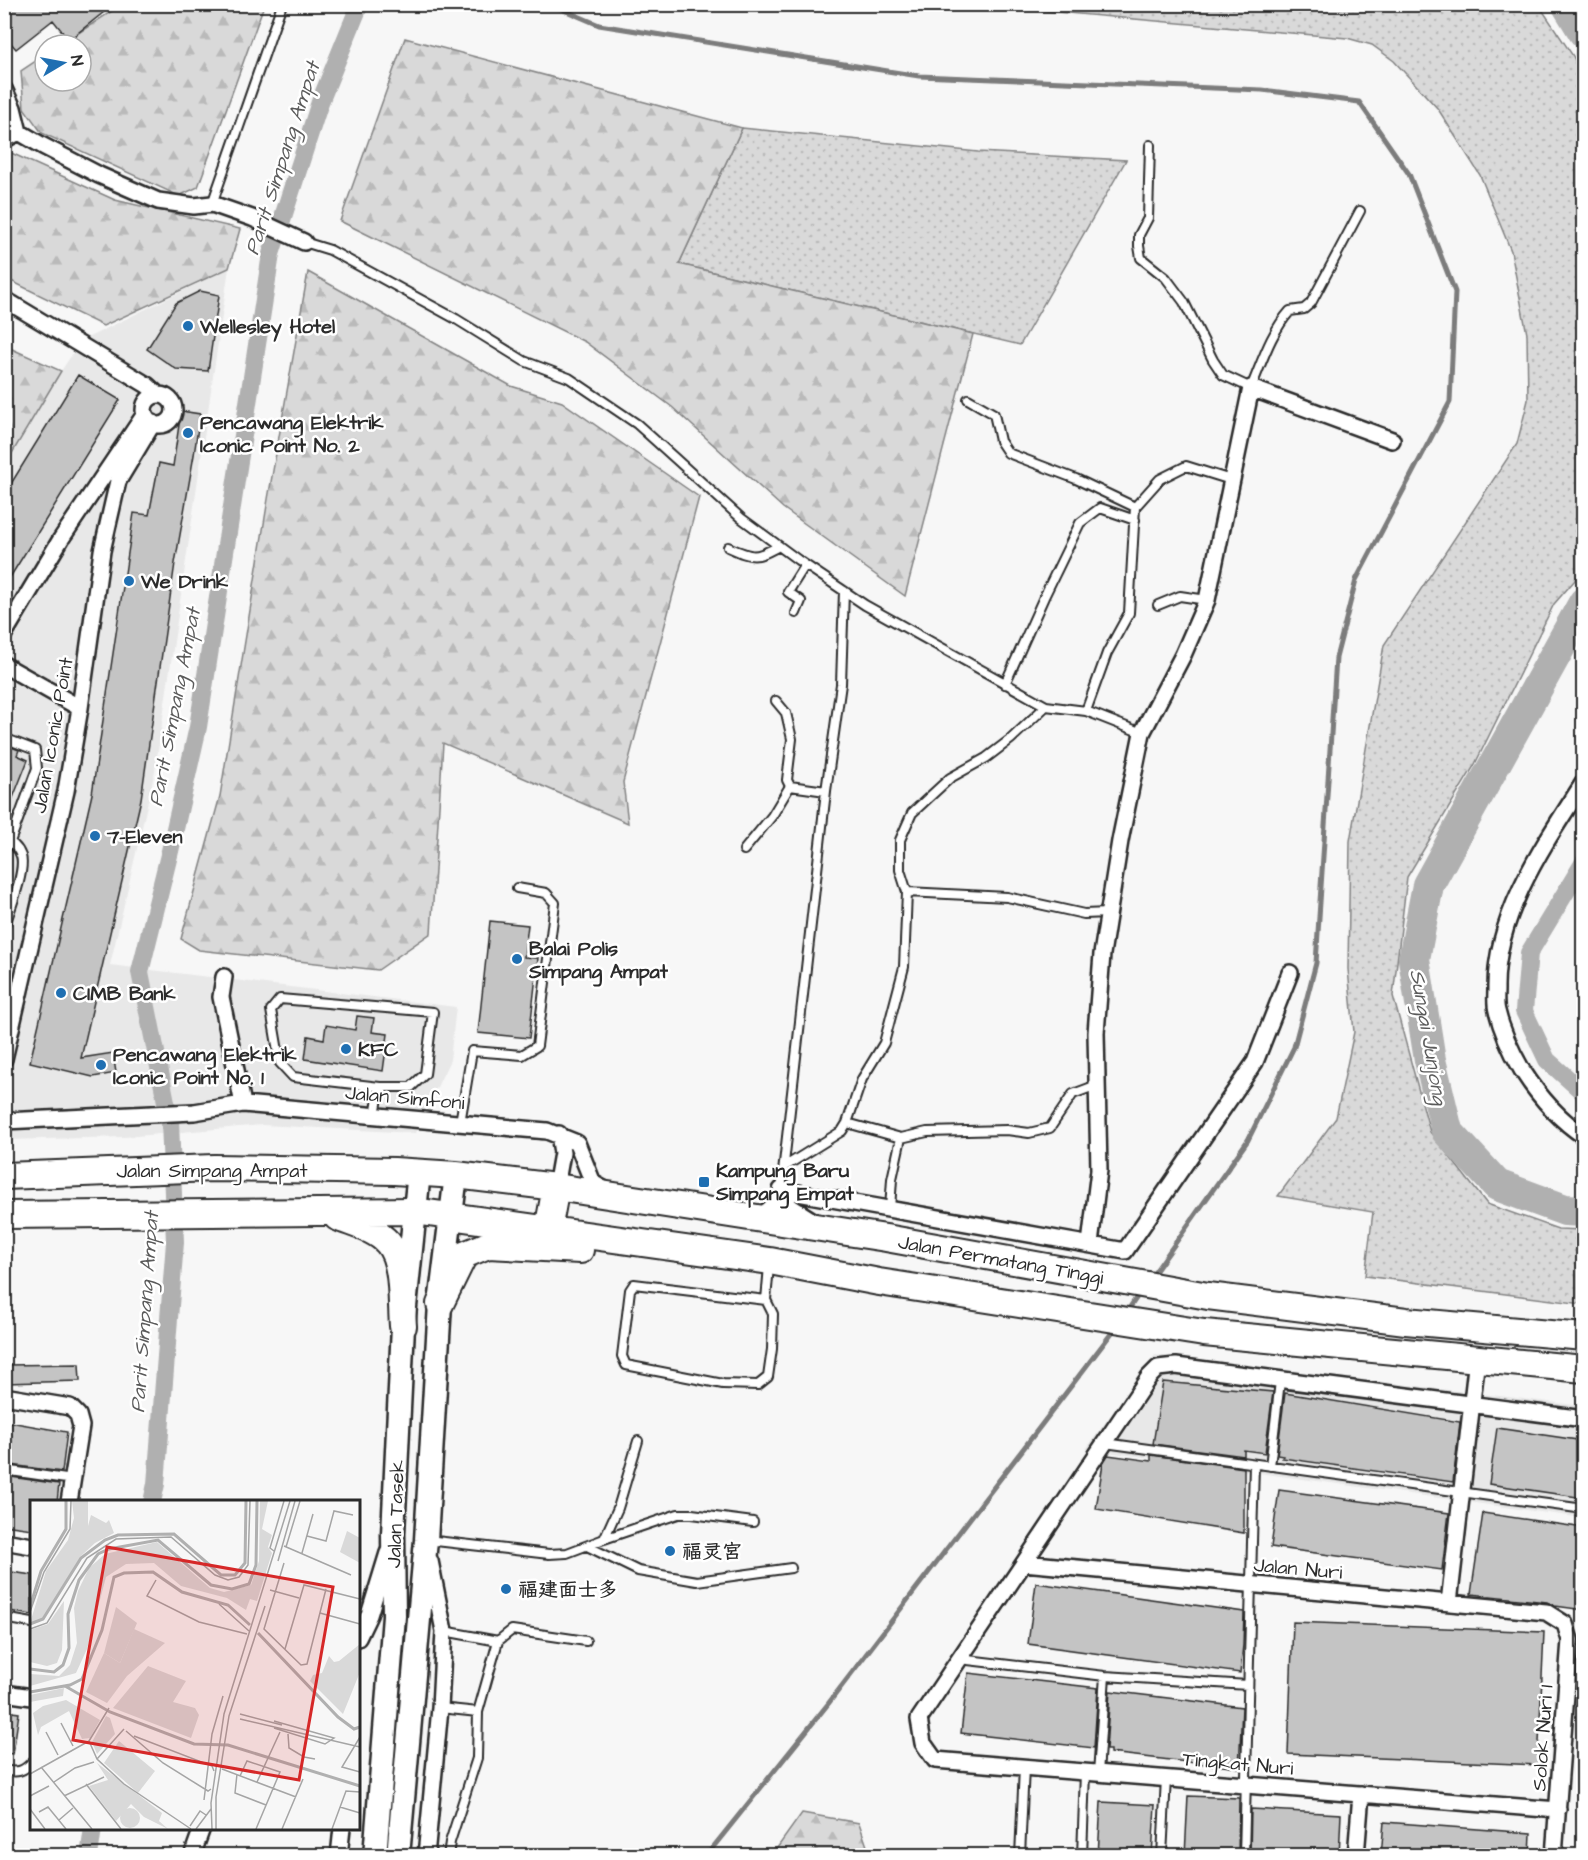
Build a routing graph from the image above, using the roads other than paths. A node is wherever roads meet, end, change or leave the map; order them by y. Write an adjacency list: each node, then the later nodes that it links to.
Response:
1 (282, 4): 6 (lane)
2 (4, 89): 3 (street)
3 (19, 132): 4 (street); 6 (street)
4 (4, 140)
5 (1150, 145): 10 (lane)
6 (212, 204): 8 (street)
7 (1360, 211): 10 (lane)
8 (300, 240): 18 (lane)
9 (4, 299): 11 (street)
10 (1251, 388): 14 (street); 15 (street)
11 (158, 395): 13 (street); 13 (street)
12 (968, 399): 16 (lane)
13 (149, 418): 25 (street); 30 (street, Jalan Iconic Point)
14 (1392, 440)
15 (1231, 480): 16 (lane); 22 (street)
16 (1134, 507): 17 (lane)
17 (1135, 520): 27 (lane); 31 (lane)
18 (779, 546): 19 (lane); 20 (lane)
19 (728, 547)
20 (805, 565): 21 (lane); 24 (lane)
21 (844, 591): 27 (lane); 36 (lane)
22 (1207, 600): 23 (lane); 32 (street)
23 (1158, 605)
24 (796, 613)
25 (4, 634)
26 (4, 665): 30 (street)
27 (1005, 684): 29 (lane)
28 (776, 701): 35 (lane)
29 (1046, 706): 31 (lane); 40 (lane)
30 (80, 708): 45 (street, Jalan Iconic Point)
31 (1086, 711): 32 (lane)
32 (1142, 733): 41 (street)
33 (4, 738): 37 (lane)
34 (1584, 782): 54 (street)
35 (790, 786): 36 (lane); 38 (lane)
36 (826, 791): 56 (lane)
37 (7, 841): 42 (lane)
38 (744, 850)
39 (517, 888): 51 (lane)
40 (907, 892): 41 (lane); 52 (lane)
41 (1108, 913): 46 (street)
42 (4, 928)
43 (1290, 973): 71 (street)
44 (224, 977): 48 (street)
45 (4, 1059)
46 (1097, 1085): 55 (lane); 71 (street)
47 (380, 1087): 47 (lane); 49 (lane)
48 (243, 1104): 49 (street, Jalan Simfoni); 50 (street, Jalan Simfoni)
49 (375, 1115): 51 (street, Jalan Simfoni)
50 (4, 1121)
51 (460, 1123): 53 (street, Jalan Simfoni)
52 (847, 1123): 55 (lane); 56 (lane)
53 (559, 1134): 60 (street); 62 (street)
54 (1584, 1136)
55 (901, 1138): 63 (lane)
56 (784, 1167): 61 (lane)
57 (419, 1172): 58 (highway, Jalan Permatang Tinggi); 59 (highway, Jalan Simpang Ampat); 64 (main road, Jalan Tasek)
58 (456, 1175): 60 (highway, Jalan Permatang Tinggi); 67 (main road, Jalan Tasek)
59 (4, 1176)
60 (556, 1187): 62 (highway, Jalan Permatang Tinggi); 69 (highway)
61 (780, 1195): 63 (street); 68 (street); 70 (street)
62 (618, 1198): 68 (highway, Jalan Permatang Tinggi)
63 (890, 1209): 71 (street)
64 (414, 1211): 65 (highway); 67 (highway, Jalan Permatang Tinggi); 76 (main road, Jalan Tasek)
65 (325, 1212): 66 (highway); 76 (highway)
66 (4, 1215)
67 (451, 1216): 69 (highway, Jalan Permatang Tinggi); 75 (main road, Jalan Tasek)
68 (758, 1219): 70 (highway, Jalan Permatang Tinggi)
69 (548, 1230): 72 (highway, Jalan Permatang Tinggi)
70 (827, 1230): 77 (highway, Jalan Permatang Tinggi)
71 (1090, 1244)
72 (670, 1248): 73 (highway, Jalan Permatang Tinggi); 75 (highway)
73 (770, 1261): 74 (lane); 78 (highway, Jalan Permatang Tinggi)
74 (766, 1300): 74 (lane)
75 (440, 1304): 96 (main road, Jalan Tasek)
76 (403, 1326): 94 (main road, Jalan Tasek)
77 (1584, 1337)
78 (1477, 1358): 79 (highway, Jalan Permatang Tinggi); 82 (street)
79 (1584, 1369)
80 (1280, 1380): 82 (street); 85 (street); 87 (lane)
81 (4, 1396): 89 (street)
82 (1471, 1405): 83 (street); 90 (street)
83 (1584, 1419)
84 (638, 1441): 95 (lane)
85 (1105, 1443): 86 (lane); 100 (street)
86 (1254, 1464): 87 (lane); 102 (lane)
87 (1270, 1466): 90 (lane)
88 (4, 1470): 89 (lane)
89 (73, 1480): 91 (street)
90 (1461, 1492): 92 (lane); 103 (street)
91 (69, 1500)
92 (1584, 1509)
93 (753, 1522): 95 (lane)
94 (393, 1534): 108 (street); 130 (main road, Jalan Tasek)
95 (604, 1539): 99 (lane)
96 (426, 1540): 99 (lane); 107 (street); 131 (main road, Jalan Tasek)
97 (4, 1541): 98 (street)
98 (30, 1546)
99 (587, 1546): 101 (lane)
100 (1024, 1563): 102 (street, Jalan Nuri); 111 (street)
101 (791, 1568)
102 (1251, 1585): 103 (street, Jalan Nuri); 113 (lane)
103 (1449, 1603): 106 (street, Jalan Nuri)
104 (4, 1618): 105 (lane)
105 (30, 1623)
106 (1565, 1624): 125 (street, Solok Nuri 1)
107 (444, 1631): 109 (lane); 116 (street)
108 (360, 1634)
109 (498, 1641): 110 (lane); 117 (lane)
110 (586, 1641)
111 (959, 1659): 112 (lane); 119 (street, Tingkat Nuri)
112 (1105, 1676): 113 (lane); 121 (lane)
113 (1248, 1685): 123 (lane)
114 (4, 1693): 115 (street)
115 (30, 1697)
116 (440, 1708): 117 (lane); 132 (street)
117 (478, 1712): 133 (lane)
118 (30, 1764): 120 (lane)
119 (1024, 1767): 121 (street, Tingkat Nuri); 134 (lane)
120 (4, 1770)
121 (1091, 1772): 122 (street, Tingkat Nuri); 135 (lane)
122 (1166, 1778): 123 (street, Tingkat Nuri); 136 (lane)
123 (1246, 1785): 124 (street, Tingkat Nuri); 137 (lane)
124 (1361, 1794): 125 (street, Tingkat Nuri); 138 (street)
125 (1558, 1810): 139 (street, Solok Nuri 1)
126 (201, 1830): 128 (street)
127 (342, 1830): 129 (street)
128 (192, 1856)
129 (339, 1856)
130 (375, 1856)
131 (398, 1856)
132 (426, 1856)
133 (448, 1856)
134 (1020, 1856)
135 (1082, 1856)
136 (1162, 1856)
137 (1244, 1856)
138 (1356, 1856)
139 (1554, 1856)

